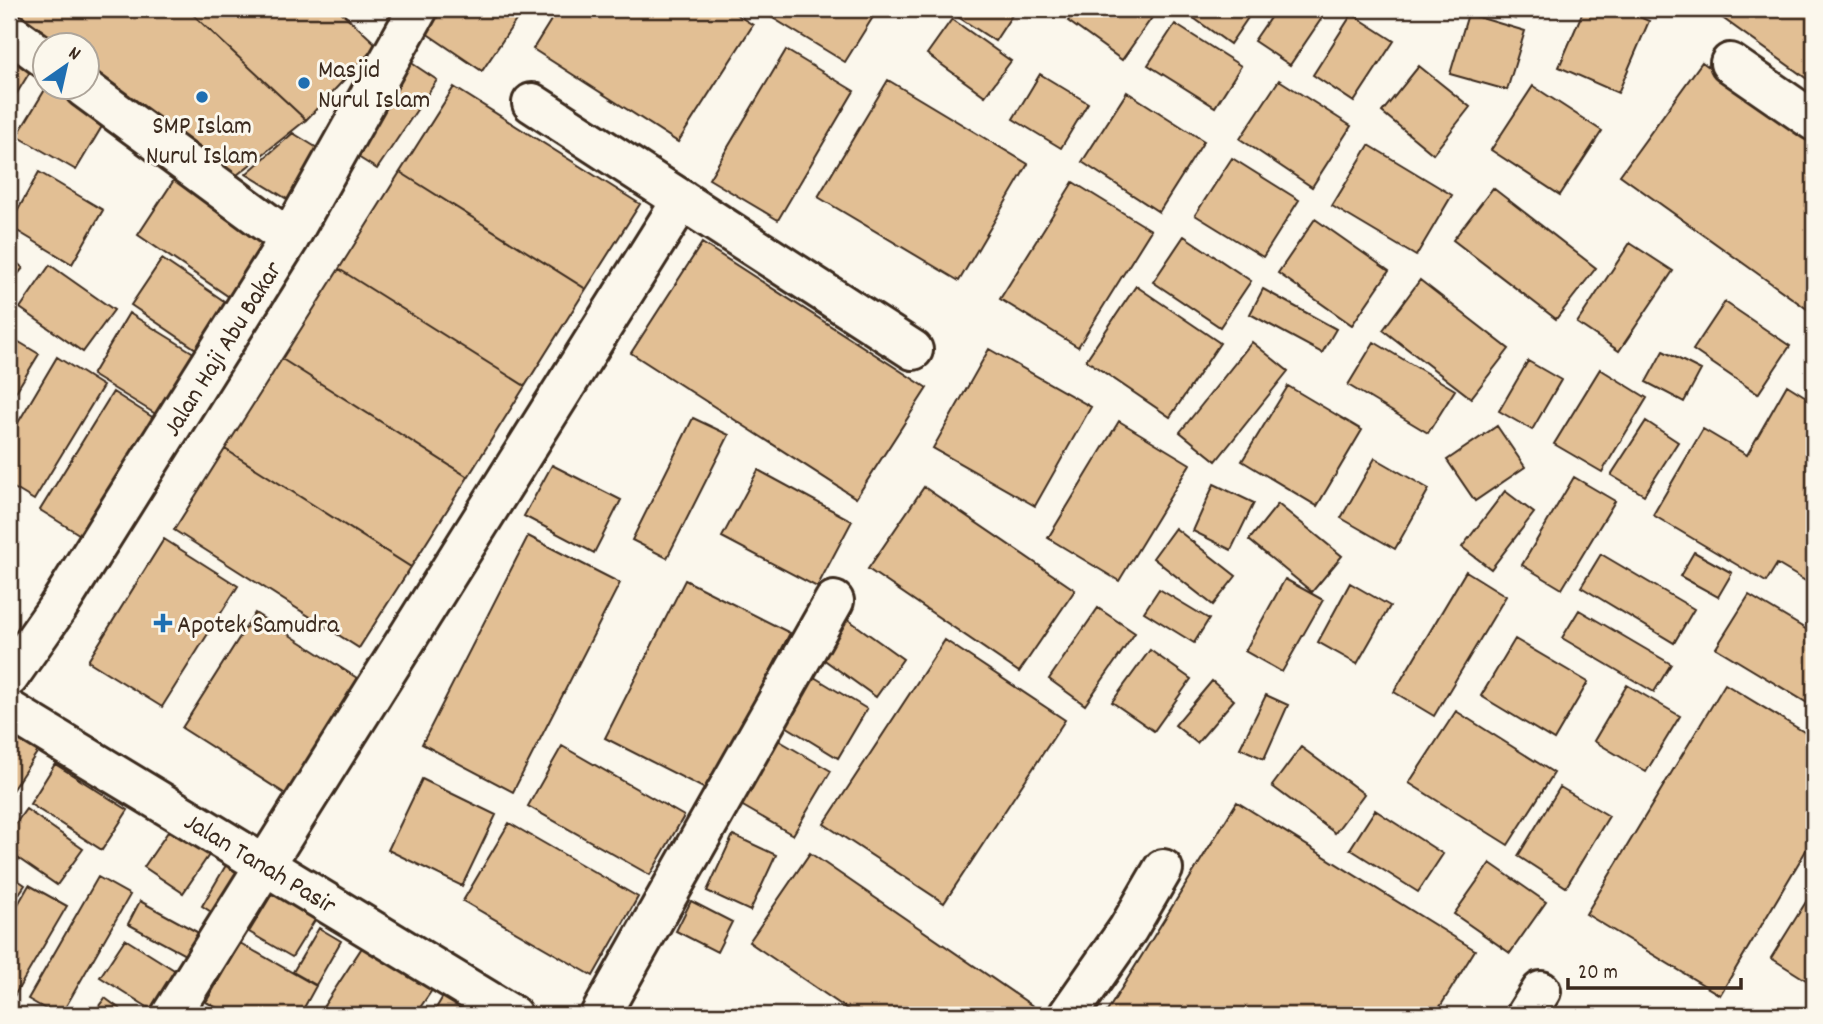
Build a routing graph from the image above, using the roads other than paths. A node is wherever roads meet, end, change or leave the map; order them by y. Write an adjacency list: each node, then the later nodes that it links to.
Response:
1 (418, 9): 9 (street, Jalan Haji Abu Bakar)
2 (9, 32): 3 (street)
3 (32, 49)
4 (1730, 63): 7 (street)
5 (102, 101): 9 (street)
6 (532, 103): 8 (street)
7 (1814, 121)
8 (682, 200): 10 (street); 14 (street)
9 (289, 239): 12 (street, Jalan Haji Abu Bakar)
10 (913, 350)
11 (834, 601): 18 (street)
12 (9, 677)
13 (9, 710): 14 (street, Jalan Tanah Pasir)
14 (267, 865): 16 (street); 17 (street, Jalan Tanah Pasir)
15 (1163, 869): 19 (street)
16 (171, 1015)
17 (512, 1015)
18 (600, 1015)
19 (1069, 1015)

